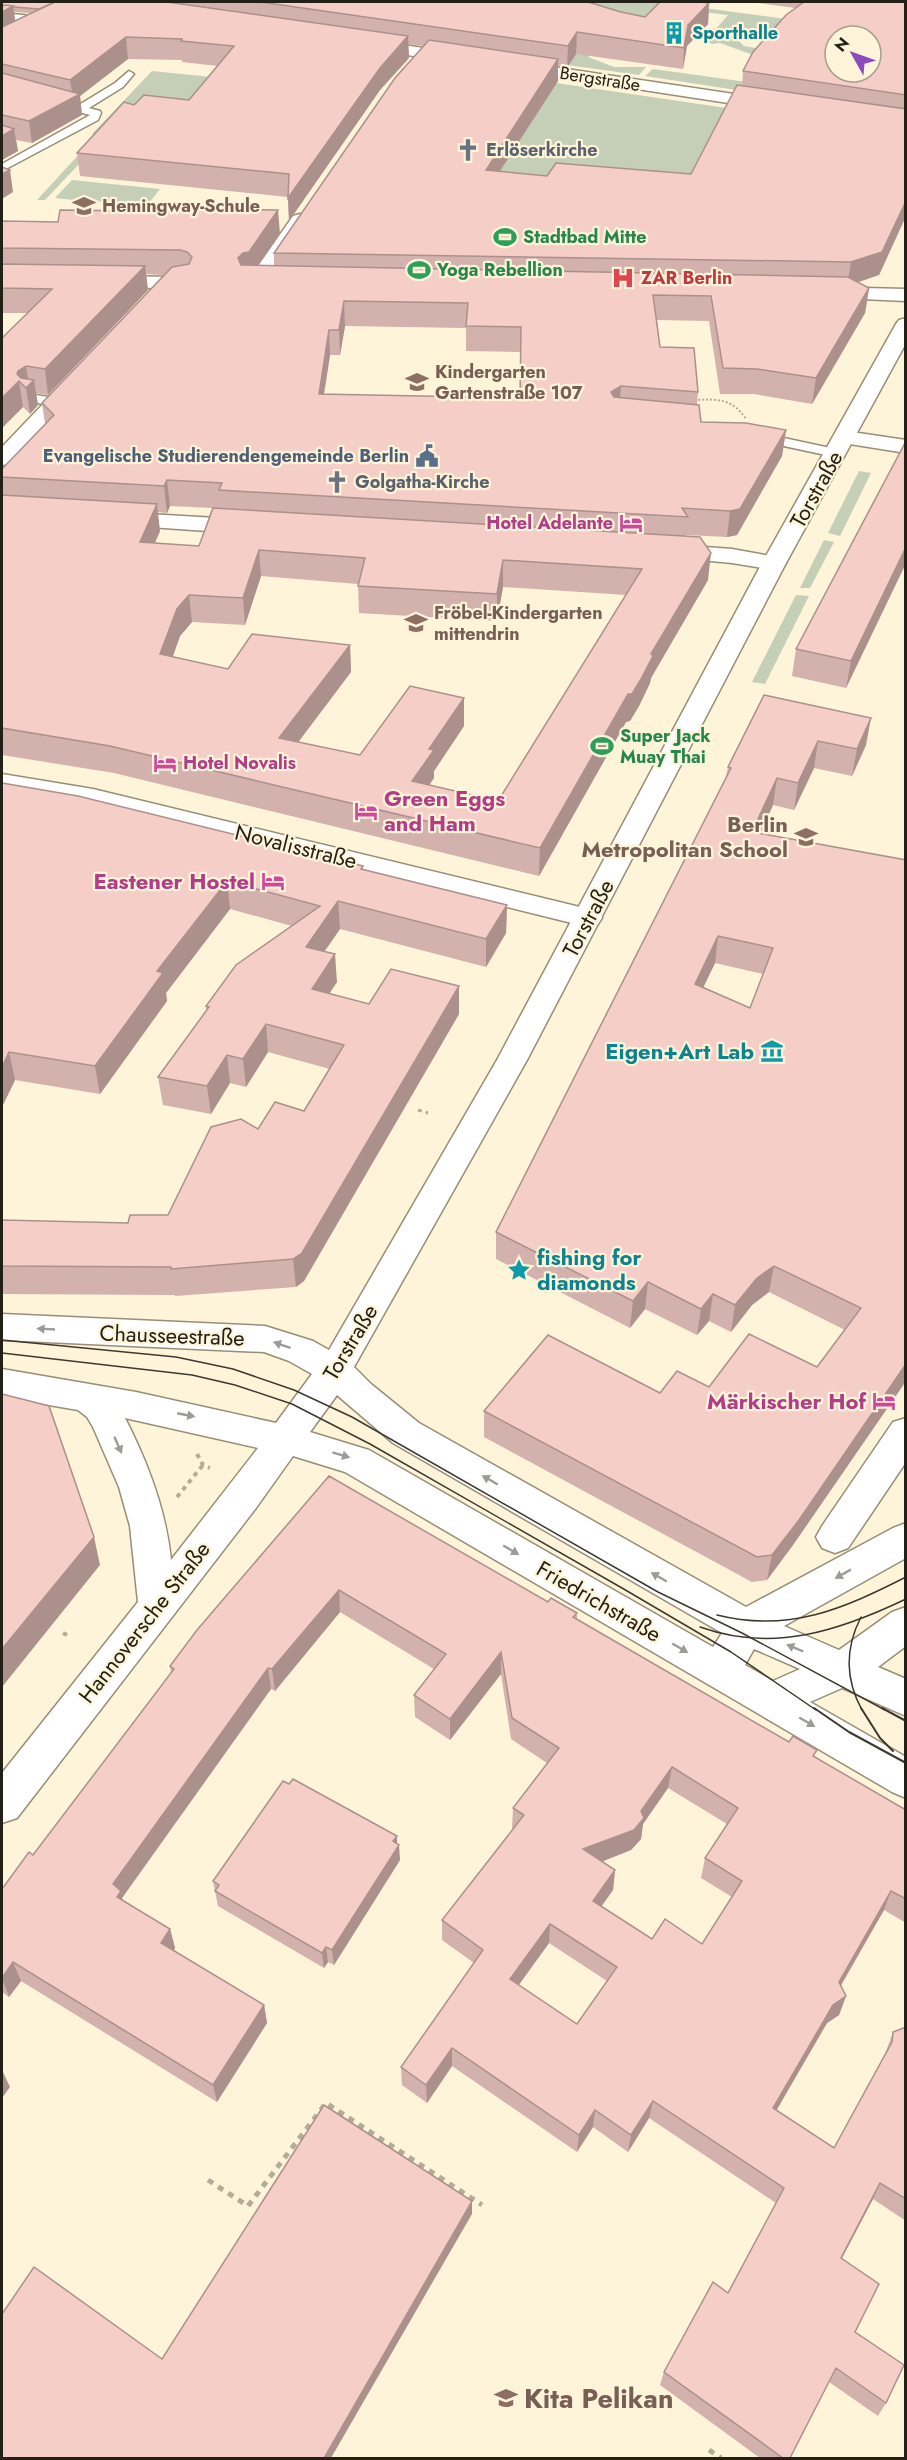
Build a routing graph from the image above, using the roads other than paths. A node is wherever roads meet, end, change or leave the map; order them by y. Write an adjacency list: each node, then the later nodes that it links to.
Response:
1 (2, 18): 2 (main road)
2 (15, 35)
3 (347, 42): 4 (main road, Bergstraße)
4 (424, 53): 5 (main road); 9 (main road, Bergstraße)
5 (411, 66)
6 (129, 74): 8 (lane)
7 (2, 89): 8 (lane)
8 (82, 108): 11 (lane)
9 (792, 108)
10 (13, 144): 11 (lane)
11 (35, 150): 12 (lane)
12 (2, 168)
13 (311, 204): 15 (main road)
14 (80, 281): 18 (main road)
15 (263, 284)
16 (810, 293): 17 (main road)
17 (906, 295)
18 (152, 302)
19 (906, 324): 24 (main road, Torstraße)
20 (85, 372): 22 (main road)
21 (30, 398): 22 (lane)
22 (56, 402): 26 (main road)
23 (739, 431): 24 (lane)
24 (840, 445): 25 (main road); 30 (main road, Torstraße)
25 (906, 447)
26 (2, 459)
27 (97, 518): 28 (main road)
28 (276, 528)
29 (640, 550): 30 (main road)
30 (774, 563): 32 (main road, Torstraße)
31 (2, 782): 32 (main road, Novalisstraße)
32 (588, 918): 34 (main road, Torstraße)
33 (2, 1327): 34 (main road, Chausseestraße, one-way to 33)
34 (335, 1370): 38 (main road, Torstraße); 43 (main road, one-way to 34)
35 (2, 1383): 36 (main road)
36 (87, 1397): 38 (main road, one-way to 38); 41 (main road, one-way to 41)
37 (906, 1432): 39 (main road)
38 (285, 1438): 41 (main road, Hannoversche Straße); 45 (main road, Friedrichstraße, one-way to 45)
39 (835, 1537)
40 (906, 1539): 43 (main road, one-way to 43)
41 (157, 1604): 49 (main road, Hannoversche Straße)
42 (906, 1624): 44 (main road)
43 (746, 1628): 44 (main road, one-way to 43); 45 (main road)
44 (844, 1669): 46 (main road); 47 (main road)
45 (720, 1671): 47 (main road, Friedrichstraße)
46 (906, 1698)
47 (770, 1701): 48 (main road, Friedrichstraße, one-way to 48)
48 (906, 1779)
49 (2, 1804)

